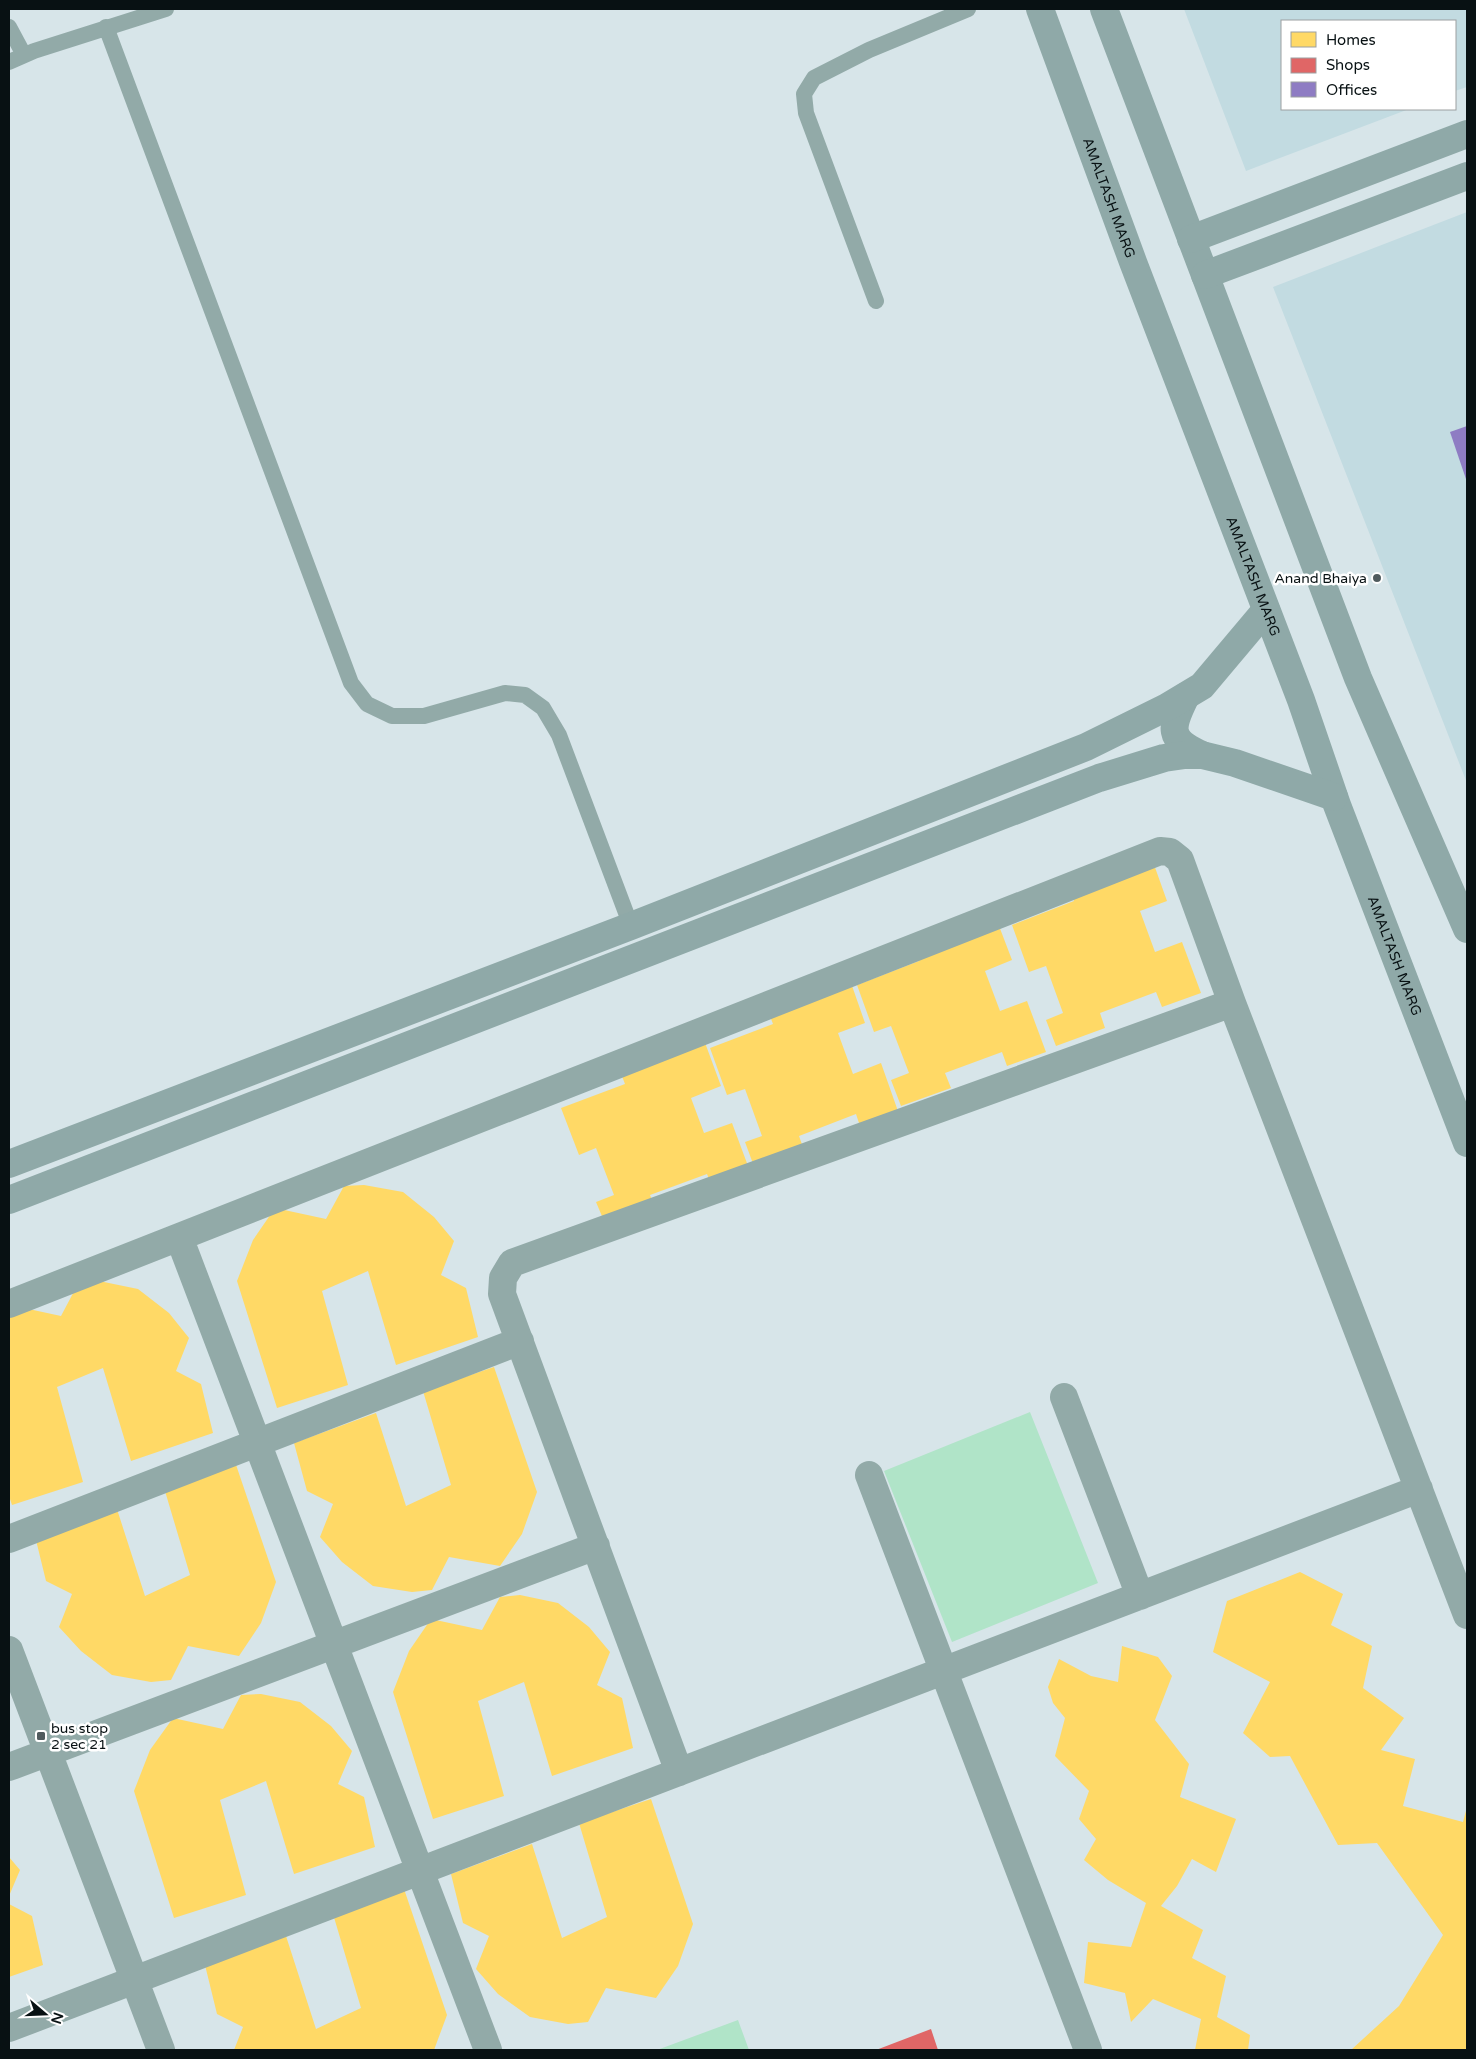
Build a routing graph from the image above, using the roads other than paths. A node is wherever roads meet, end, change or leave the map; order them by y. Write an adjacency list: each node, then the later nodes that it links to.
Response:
1 (166, 9): 6 (lane)
2 (968, 9): 12 (lane)
3 (1040, 9): 13 (street, AMALTASH MARG)
4 (1104, 9): 10 (street)
5 (9, 27): 7 (lane)
6 (106, 28): 7 (lane); 19 (lane)
7 (16, 59)
8 (1467, 134): 10 (street)
9 (1467, 176): 11 (street)
10 (1191, 239): 11 (street)
11 (1205, 275): 20 (street)
12 (876, 301)
13 (1266, 610): 14 (street); 16 (street, AMALTASH MARG)
14 (1186, 696): 15 (street); 17 (street)
15 (1202, 755): 16 (street); 18 (street)
16 (1334, 797): 22 (street, AMALTASH MARG)
17 (876, 828): 18 (street); 19 (street)
18 (889, 860): 24 (street)
19 (630, 926): 23 (street)
20 (1467, 929)
21 (1232, 1003): 25 (street); 27 (street); 31 (street)
22 (1467, 1143)
23 (9, 1164)
24 (9, 1200)
25 (178, 1237): 26 (street); 29 (street)
26 (9, 1304)
27 (520, 1341): 29 (street); 33 (street)
28 (1064, 1397): 34 (street)
29 (257, 1443): 32 (street); 36 (street)
30 (869, 1474): 38 (street)
31 (1418, 1489): 34 (street); 35 (street)
32 (9, 1539)
33 (596, 1546): 36 (street); 41 (street)
34 (1140, 1596): 38 (street)
35 (1467, 1615)
36 (334, 1644): 39 (street); 42 (street)
37 (9, 1650): 39 (street)
38 (944, 1671): 41 (street); 47 (street)
39 (47, 1752): 40 (street); 43 (street)
40 (9, 1767)
41 (679, 1772): 42 (street)
42 (419, 1871): 43 (street); 46 (street)
43 (134, 1980): 44 (street); 45 (street)
44 (9, 2028)
45 (161, 2050)
46 (488, 2050)
47 (1088, 2050)

